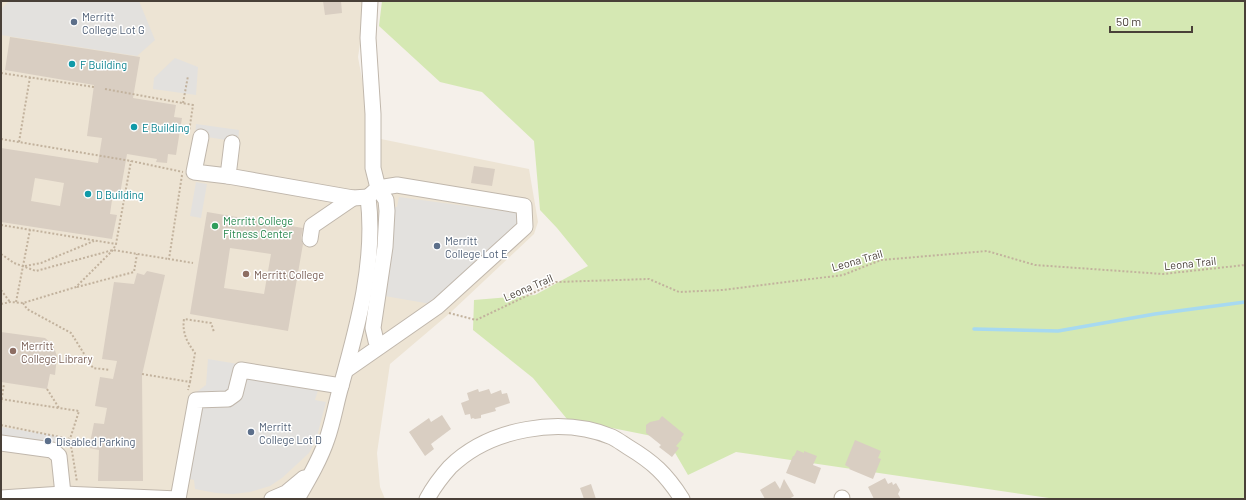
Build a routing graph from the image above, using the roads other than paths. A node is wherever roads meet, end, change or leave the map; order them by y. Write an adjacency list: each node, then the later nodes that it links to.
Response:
1 (370, 1): 5 (street)
2 (201, 137): 4 (street)
3 (232, 143): 4 (street)
4 (228, 176): 5 (street)
5 (366, 194): 6 (street); 7 (street); 7 (street); 8 (street)
6 (310, 239)
7 (379, 346): 8 (street)
8 (346, 370): 9 (street)
9 (341, 386): 11 (street); 14 (street)
10 (1, 443): 12 (street)
11 (314, 470): 15 (street); 16 (street)
12 (63, 494): 13 (street); 14 (street)
13 (1, 498)
14 (178, 499)
15 (272, 499)
16 (297, 499)
17 (427, 499): 18 (street)
18 (682, 499)

